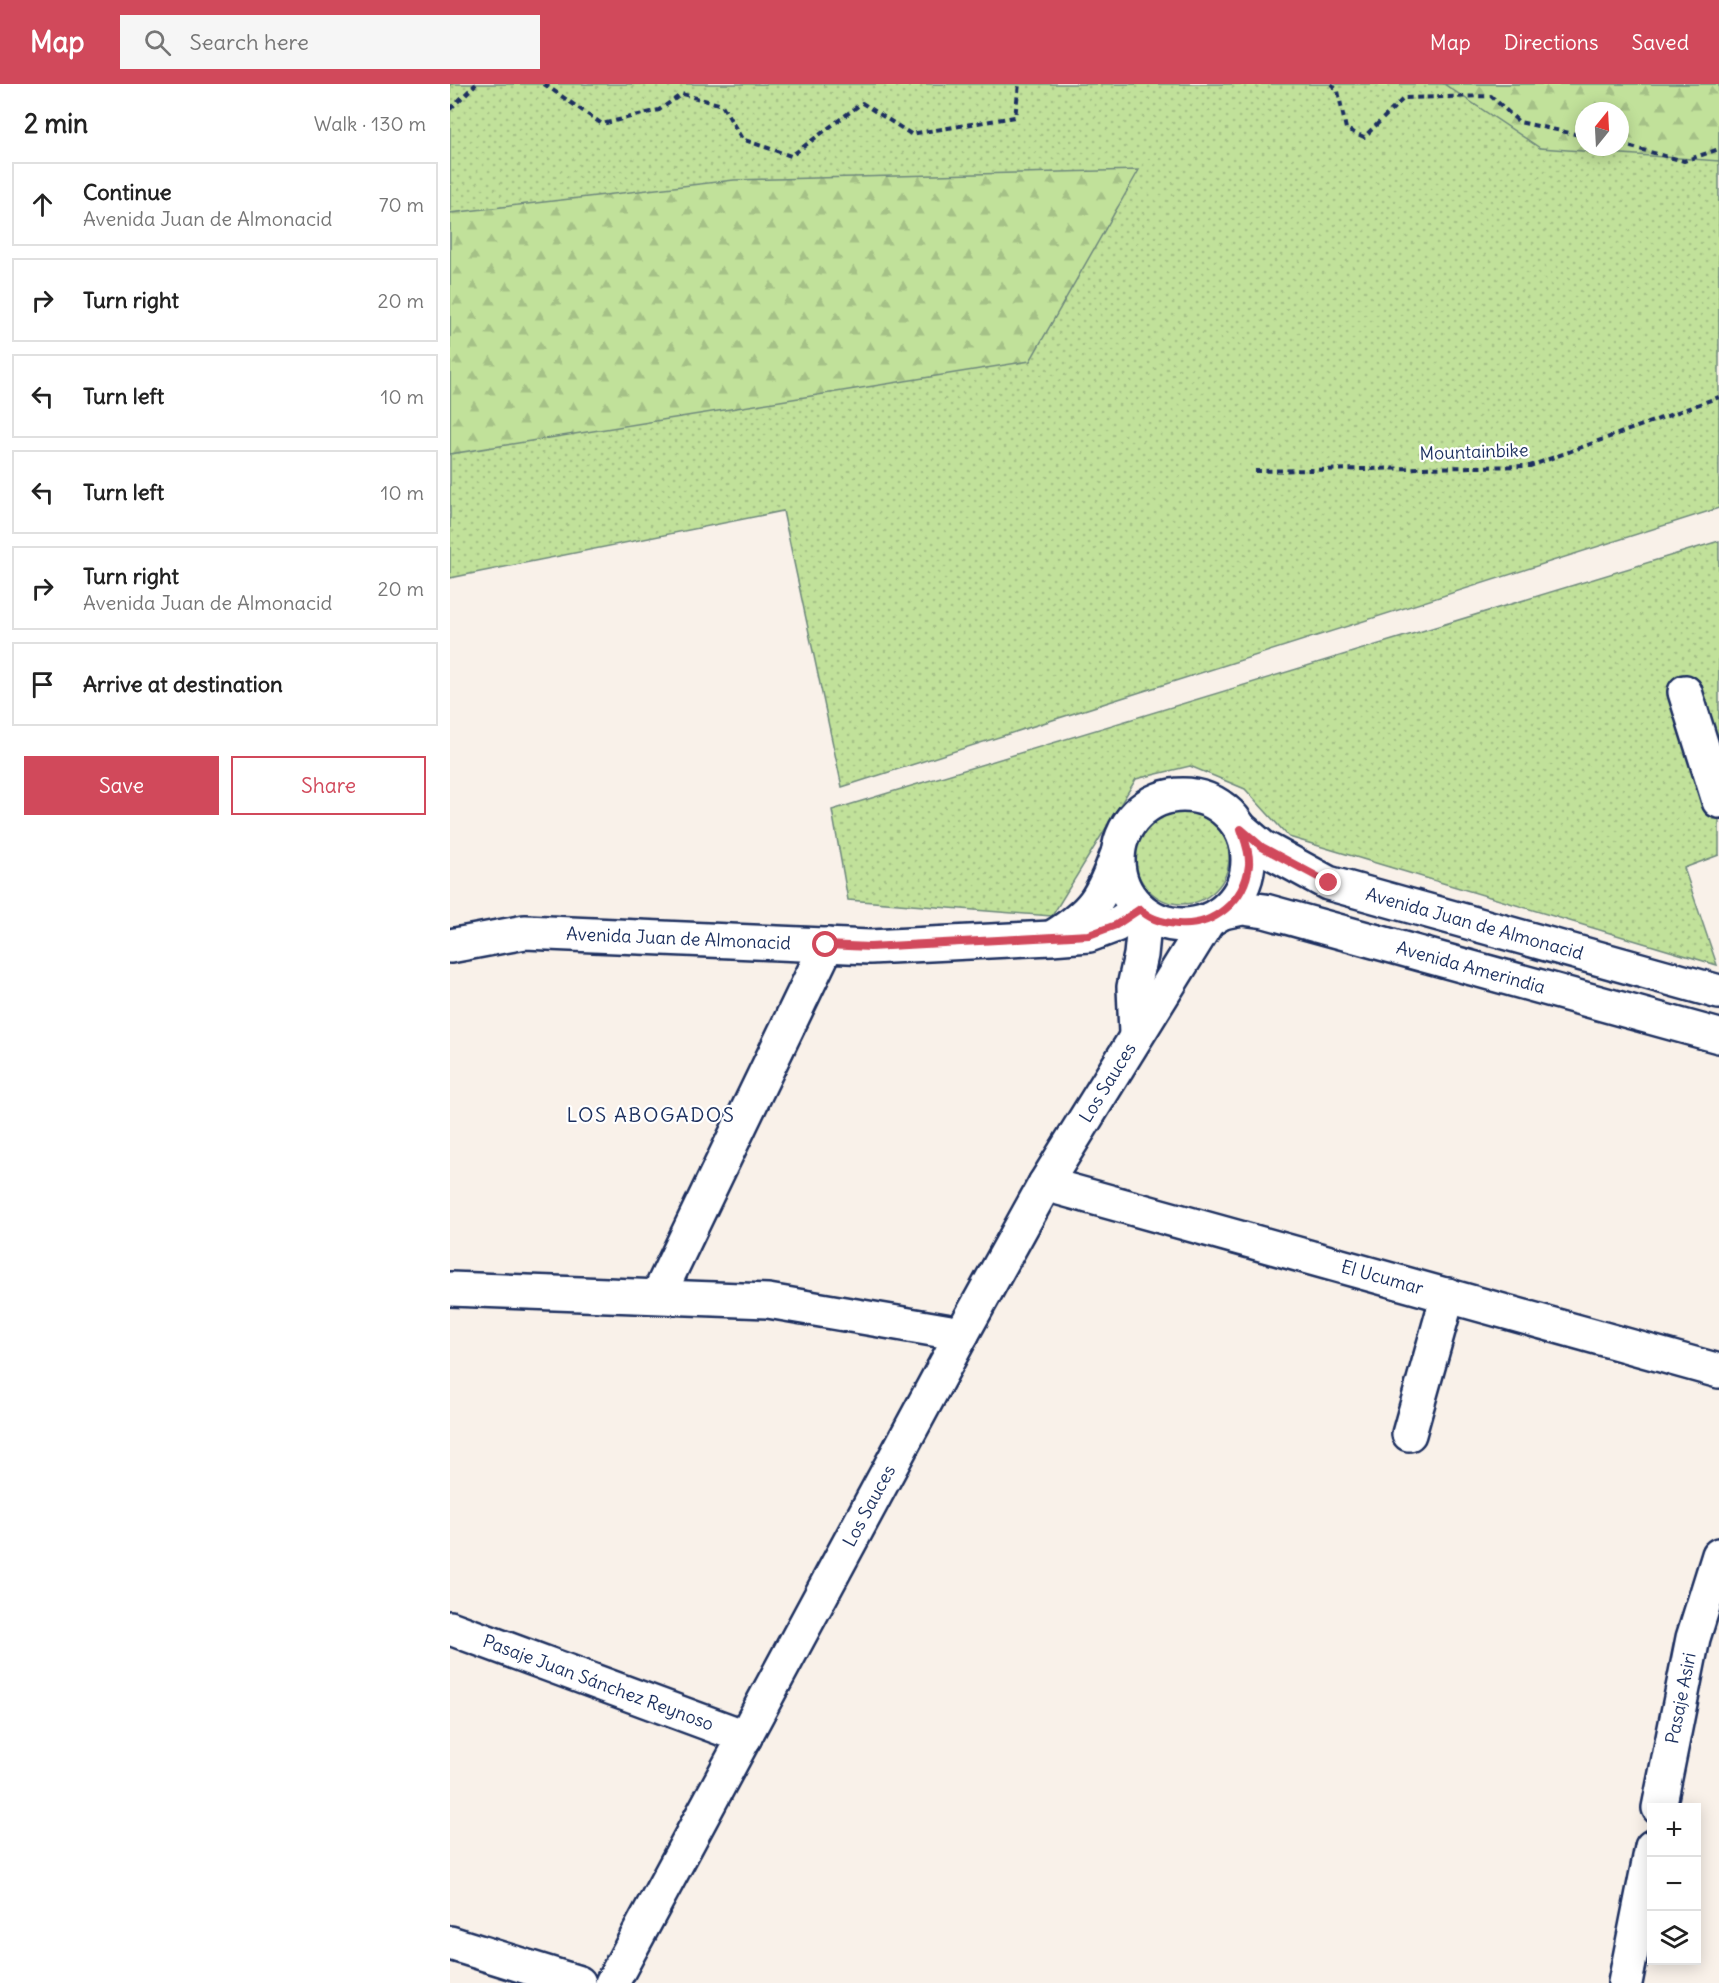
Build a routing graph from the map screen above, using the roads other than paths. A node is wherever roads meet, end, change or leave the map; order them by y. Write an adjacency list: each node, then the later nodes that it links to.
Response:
1 (1685, 692): 2 (street)
2 (1719, 801)
3 (1241, 829): 4 (street); 6 (street); 10 (street, Avenida Juan de Almonacid)
4 (1118, 853): 5 (street); 7 (street, Avenida Juan de Almonacid)
5 (1143, 912): 6 (street); 7 (street, Avenida Juan de Almonacid); 11 (street, Los Sauces)
6 (1216, 916): 11 (street, Los Sauces); 12 (street, Avenida Amerindia)
7 (1051, 938): 8 (street, Avenida Juan de Almonacid)
8 (826, 945): 9 (street, Avenida Juan de Almonacid); 16 (street)
9 (450, 946)
10 (1719, 992)
11 (1136, 1034): 13 (street, Los Sauces)
12 (1719, 1036)
13 (1046, 1184): 15 (street, El Ucumar); 17 (street, Los Sauces)
14 (450, 1289): 16 (street)
15 (1448, 1295): 18 (street, El Ucumar); 19 (street)
16 (658, 1296): 17 (street)
17 (962, 1335): 22 (street, Los Sauces)
18 (1719, 1371)
19 (1409, 1434)
20 (1719, 1555): 23 (street, Pasaje Asiri)
21 (450, 1628): 22 (street, Pasaje Juan Sánchez Reynoso)
22 (745, 1737): 27 (street, Los Sauces)
23 (1660, 1803)
24 (1650, 1857): 28 (street)
25 (450, 1943): 26 (street)
26 (579, 1983)
27 (612, 1983)
28 (1625, 1983)

